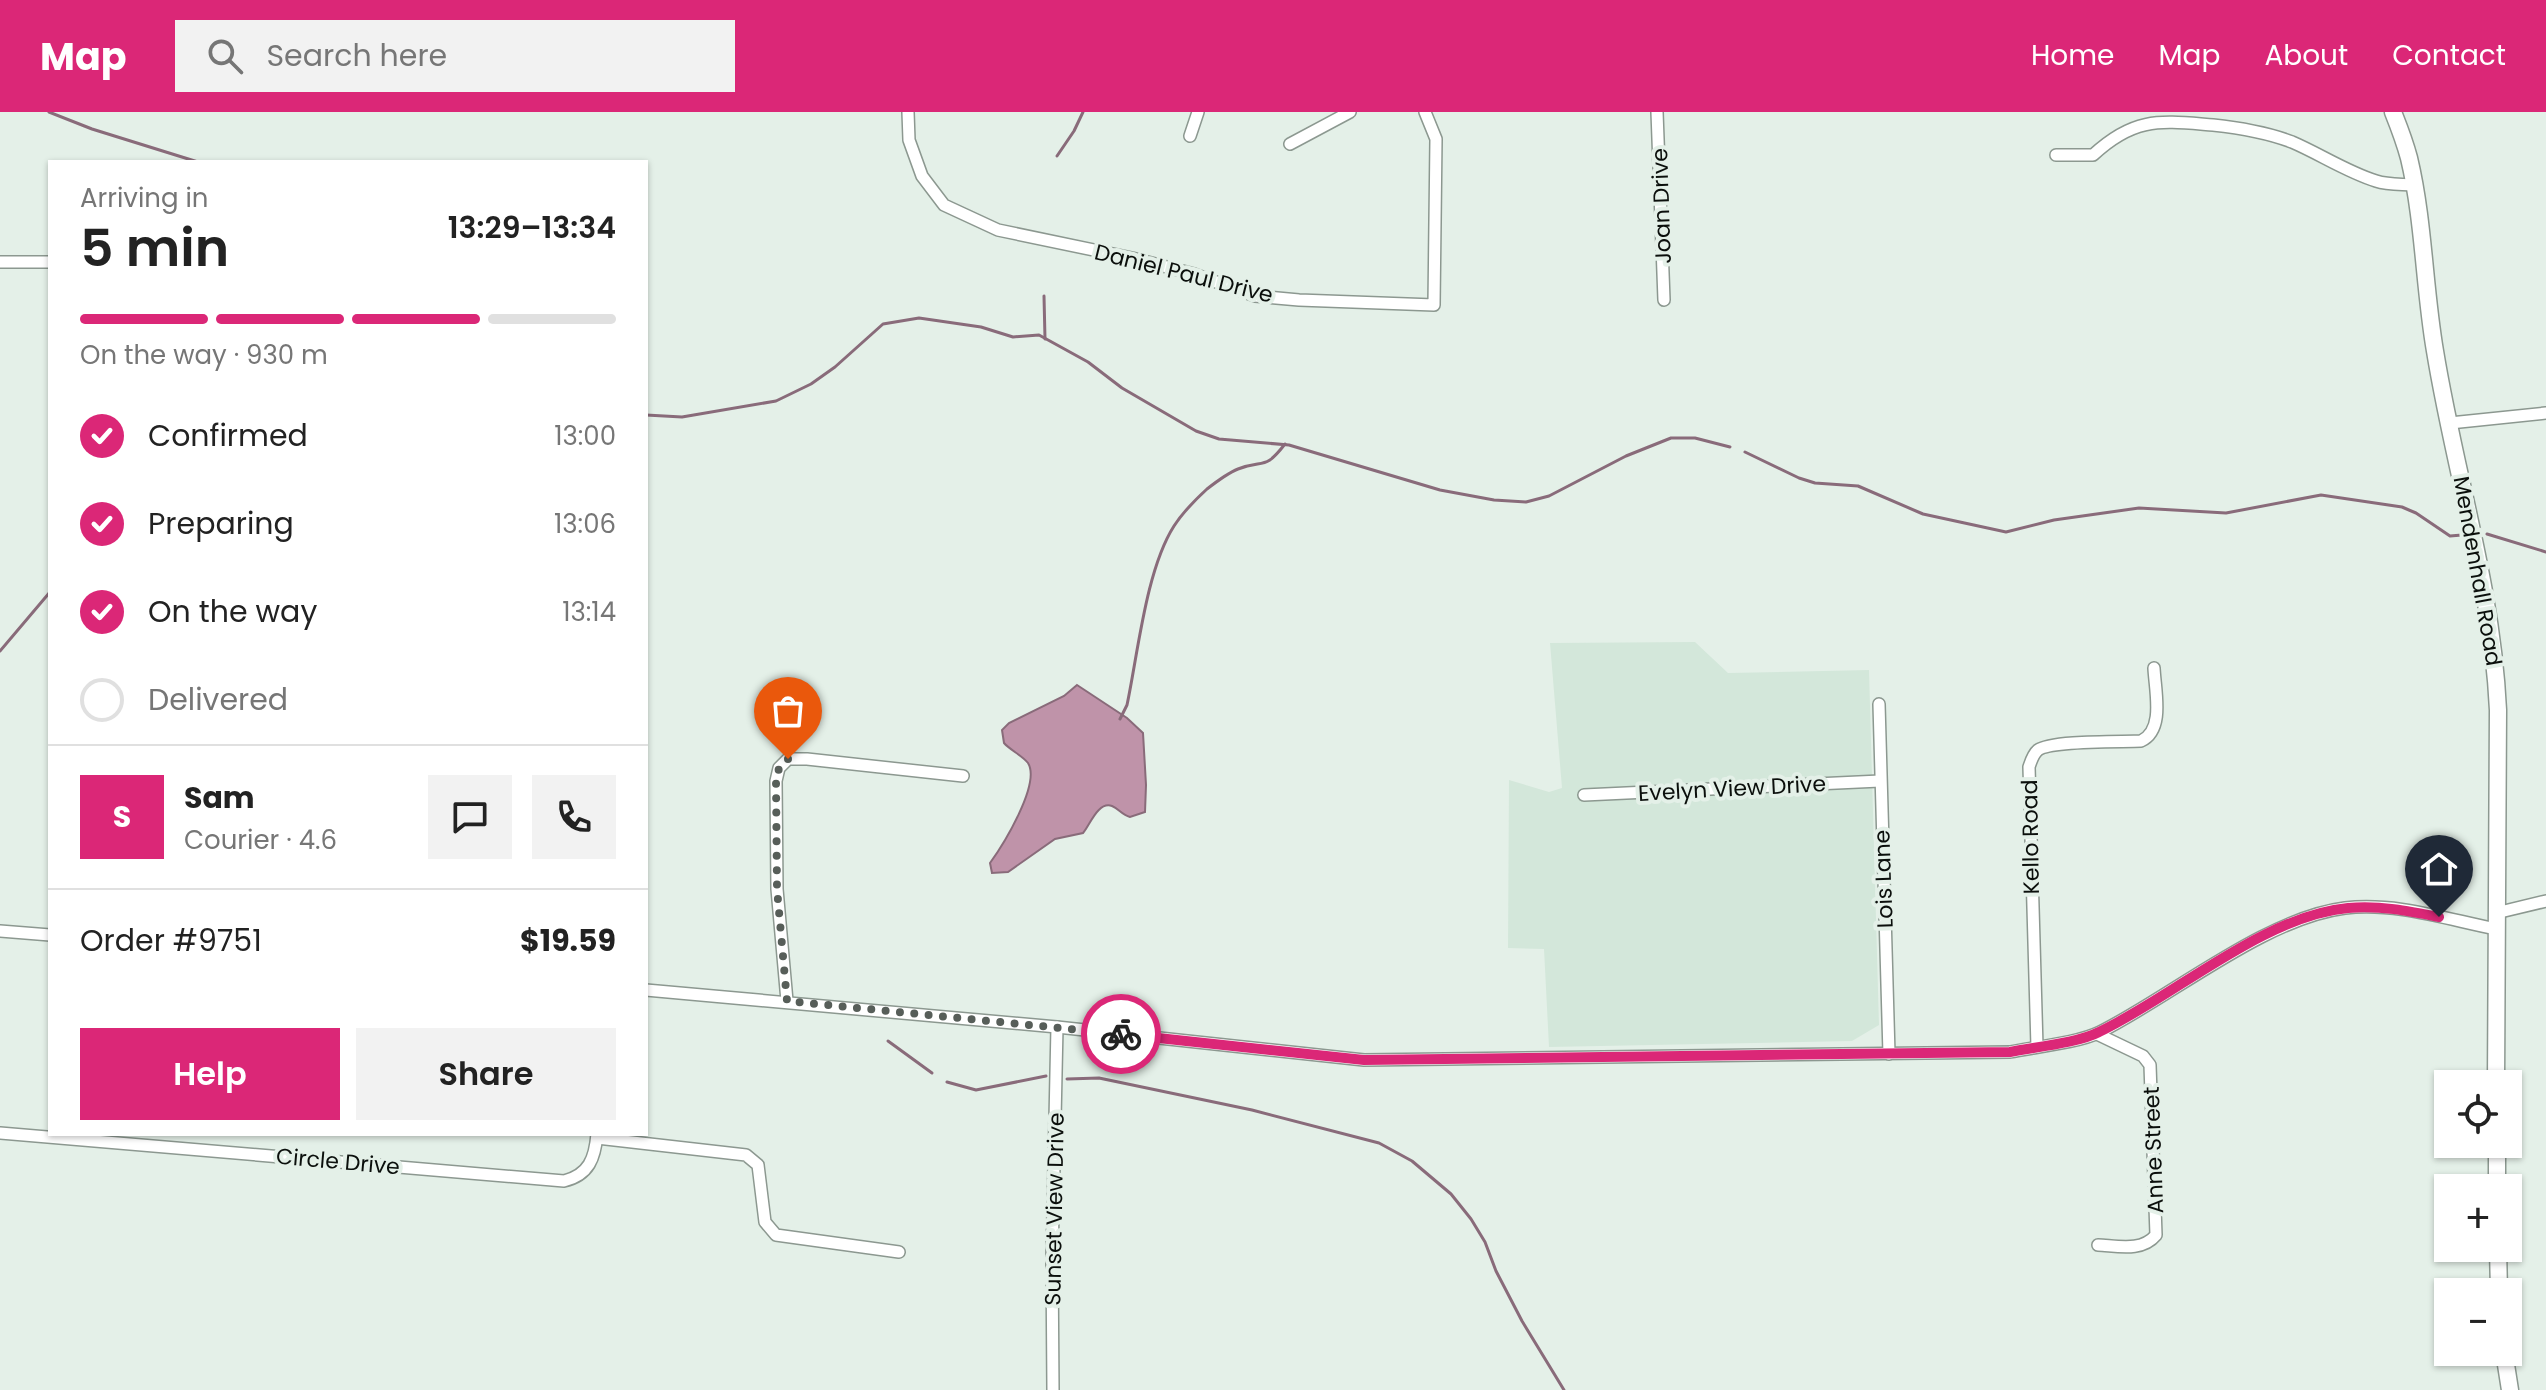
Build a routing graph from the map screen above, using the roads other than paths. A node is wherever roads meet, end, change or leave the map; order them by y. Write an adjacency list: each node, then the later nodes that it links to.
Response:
1 (908, 112): 4 (street, Daniel Paul Drive)
2 (1198, 112): 7 (street)
3 (1350, 112): 8 (street)
4 (1425, 112)
5 (1657, 112): 13 (street, Joan Drive)
6 (2393, 112): 10 (street, Mendenhall Road)
7 (1190, 136)
8 (1290, 144)
9 (2056, 155): 10 (street)
10 (2413, 185): 15 (street, Mendenhall Road)
11 (0, 262): 12 (street)
12 (48, 262)
13 (1664, 300)
14 (2546, 413): 15 (street)
15 (2450, 423): 22 (street, Mendenhall Road)
16 (2154, 668): 29 (street, Kello Road)
17 (1879, 704): 19 (street, Lois Lane)
18 (963, 776): 26 (street)
19 (1880, 781): 20 (street, Evelyn View Drive); 30 (street, Lois Lane)
20 (1584, 795)
21 (2546, 901): 22 (street)
22 (2496, 921): 28 (street); 31 (street, Mendenhall Road)
23 (0, 931): 24 (street)
24 (48, 935)
25 (648, 990): 26 (street)
26 (787, 1001): 27 (street)
27 (1057, 1027): 30 (street); 37 (street, Sunset View Drive)
28 (2097, 1034): 29 (street); 34 (street, Anne Street)
29 (2037, 1047): 30 (street)
30 (1889, 1054)
31 (2496, 1070)
32 (0, 1133): 33 (street, Circle Drive)
33 (597, 1136): 35 (street)
34 (2098, 1245)
35 (899, 1252)
36 (2506, 1366): 38 (street)
37 (1053, 1390)
38 (2510, 1390)

